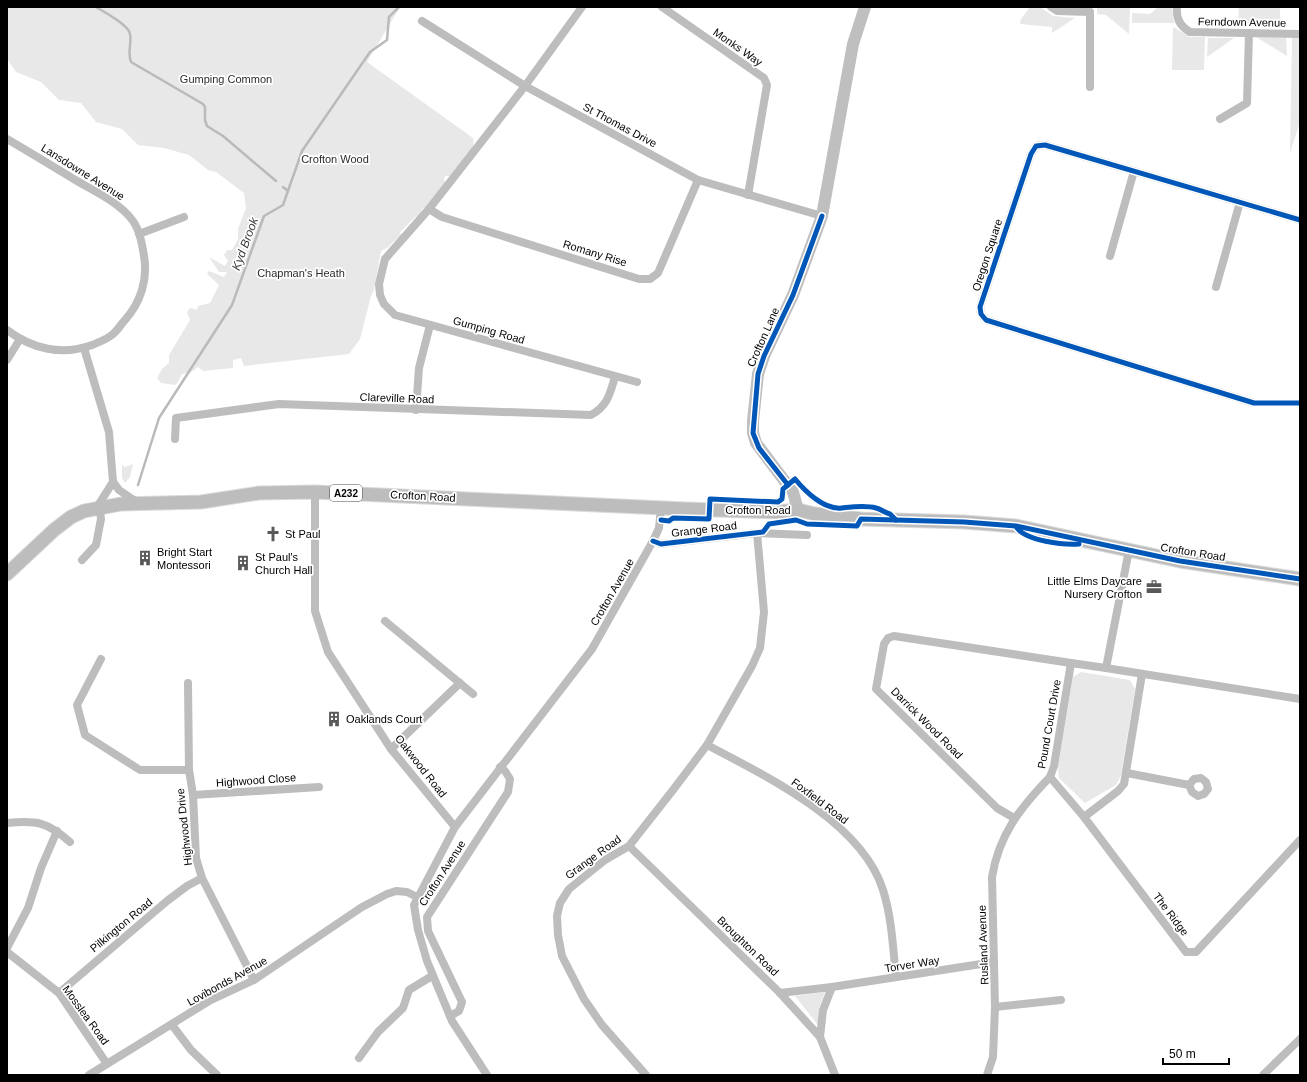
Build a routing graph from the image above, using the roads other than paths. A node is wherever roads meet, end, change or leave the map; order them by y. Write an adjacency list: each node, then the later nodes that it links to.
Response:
1 (582, 7): 9 (street)
2 (662, 7): 15 (street, Monks Way)
3 (865, 7): 18 (street, Crofton Lane)
4 (1051, 7): 10 (street)
5 (1176, 7): 7 (street, Ferndown Avenue)
6 (422, 20): 9 (street, St Thomas Drive)
7 (1249, 33): 8 (street, Ferndown Avenue); 11 (street)
8 (1300, 34)
9 (524, 86): 14 (street, St Thomas Drive); 17 (street)
10 (1090, 87)
11 (1220, 120)
12 (7, 139): 21 (street, Lansdowne Avenue)
13 (1134, 171): 16 (street, Oregon Square); 22 (street); 31 (street, Oregon Square)
14 (698, 180): 15 (street, St Thomas Drive); 17 (street, Romany Rise)
15 (748, 195): 18 (street, St Thomas Drive)
16 (1240, 202): 20 (street, Oregon Square); 23 (street)
17 (429, 209): 24 (street, Gumping Road)
18 (822, 216): 39 (street, Crofton Lane)
19 (184, 217): 21 (street)
20 (1300, 220)
21 (139, 234): 27 (street, Lansdowne Avenue)
22 (1110, 256)
23 (1216, 287)
24 (430, 325): 29 (street, Gumping Road); 32 (street)
25 (7, 330): 26 (street, Lansdowne Avenue)
26 (20, 339): 27 (street, Lansdowne Avenue); 28 (street)
27 (84, 348): 34 (street)
28 (7, 360)
29 (615, 377): 30 (street, Gumping Road); 32 (street, Clareville Road)
30 (637, 382)
31 (1300, 403)
32 (416, 410): 33 (street, Clareville Road)
33 (175, 439)
34 (113, 482): 36 (street); 37 (street)
35 (315, 492): 36 (main road, Crofton Road / A232); 38 (main road, Crofton Road / A232); 57 (street, Oakwood Road)
36 (138, 503): 37 (main road, Crofton Road / A232)
37 (99, 508): 44 (street); 45 (main road, Crofton Road / A232)
38 (661, 508): 39 (main road, Crofton Road / A232); 42 (street, Crofton Avenue)
39 (798, 510): 43 (main road, Crofton Road / A232)
40 (757, 533): 41 (street); 42 (street, Grange Road); 56 (street, Grange Road)
41 (807, 535)
42 (653, 541): 58 (street, Crofton Avenue)
43 (1129, 550): 46 (main road, Crofton Road / A232); 50 (street)
44 (82, 560)
45 (7, 574)
46 (1300, 579)
47 (386, 621): 53 (street)
48 (101, 659): 59 (street)
49 (1071, 663): 50 (street); 61 (street, Pound Court Drive); 66 (street, Darrick Wood Road)
50 (1106, 668): 51 (street)
51 (1142, 674): 55 (street); 60 (street)
52 (188, 683): 59 (street, Highwood Drive)
53 (460, 683): 54 (street); 57 (street)
54 (473, 694)
55 (1300, 699)
56 (708, 745): 72 (street, Grange Road); 79 (street, Foxfield Road)
57 (391, 748): 68 (street, Oakwood Road)
58 (500, 767): 68 (street, Crofton Avenue); 86 (street, Crofton Avenue)
59 (189, 770): 64 (street, Highwood Drive)
60 (1127, 774): 62 (street); 65 (street)
61 (1050, 777): 65 (street, Pound Court Drive); 66 (street, Rusland Avenue)
62 (1189, 785)
63 (319, 787): 64 (street, Highwood Close)
64 (193, 795): 73 (street, Highwood Drive)
65 (1084, 817): 70 (street, The Ridge)
66 (1014, 818): 77 (street, Rusland Avenue)
67 (7, 823): 69 (street)
68 (455, 827): 74 (street, Crofton Avenue)
69 (57, 831): 71 (street); 75 (street)
70 (1300, 840)
71 (70, 842)
72 (629, 846): 83 (street, Broughton Road); 95 (street, Grange Road)
73 (202, 878): 80 (street, Highwood Drive); 82 (street, Pilkington Road)
74 (417, 897): 78 (street, Crofton Avenue); 80 (street, Lovibonds Avenue)
75 (7, 948)
76 (7, 952): 82 (street, Mosslea Road)
77 (994, 962): 79 (street, Torver Way); 85 (street, Rusland Avenue)
78 (432, 976): 86 (street, Crofton Avenue); 90 (street)
79 (896, 977): 81 (street, Torver Way)
80 (254, 980): 87 (street, Lovibonds Avenue)
81 (832, 987): 83 (street, Torver Way); 88 (street)
82 (58, 993): 91 (street, Mosslea Road)
83 (780, 993): 88 (street, Broughton Road)
84 (1061, 1000): 85 (street)
85 (995, 1006): 97 (street, Rusland Avenue)
86 (450, 1016): 94 (street, Crofton Avenue)
87 (172, 1025): 91 (street, Lovibonds Avenue); 93 (street)
88 (820, 1037): 96 (street, Broughton Road)
89 (1300, 1039): 98 (street)
90 (359, 1058)
91 (107, 1064): 92 (street, Lovibonds Avenue)
92 (89, 1075)
93 (217, 1075)
94 (487, 1075)
95 (646, 1075)
96 (835, 1075)
97 (987, 1075)
98 (1263, 1075)

